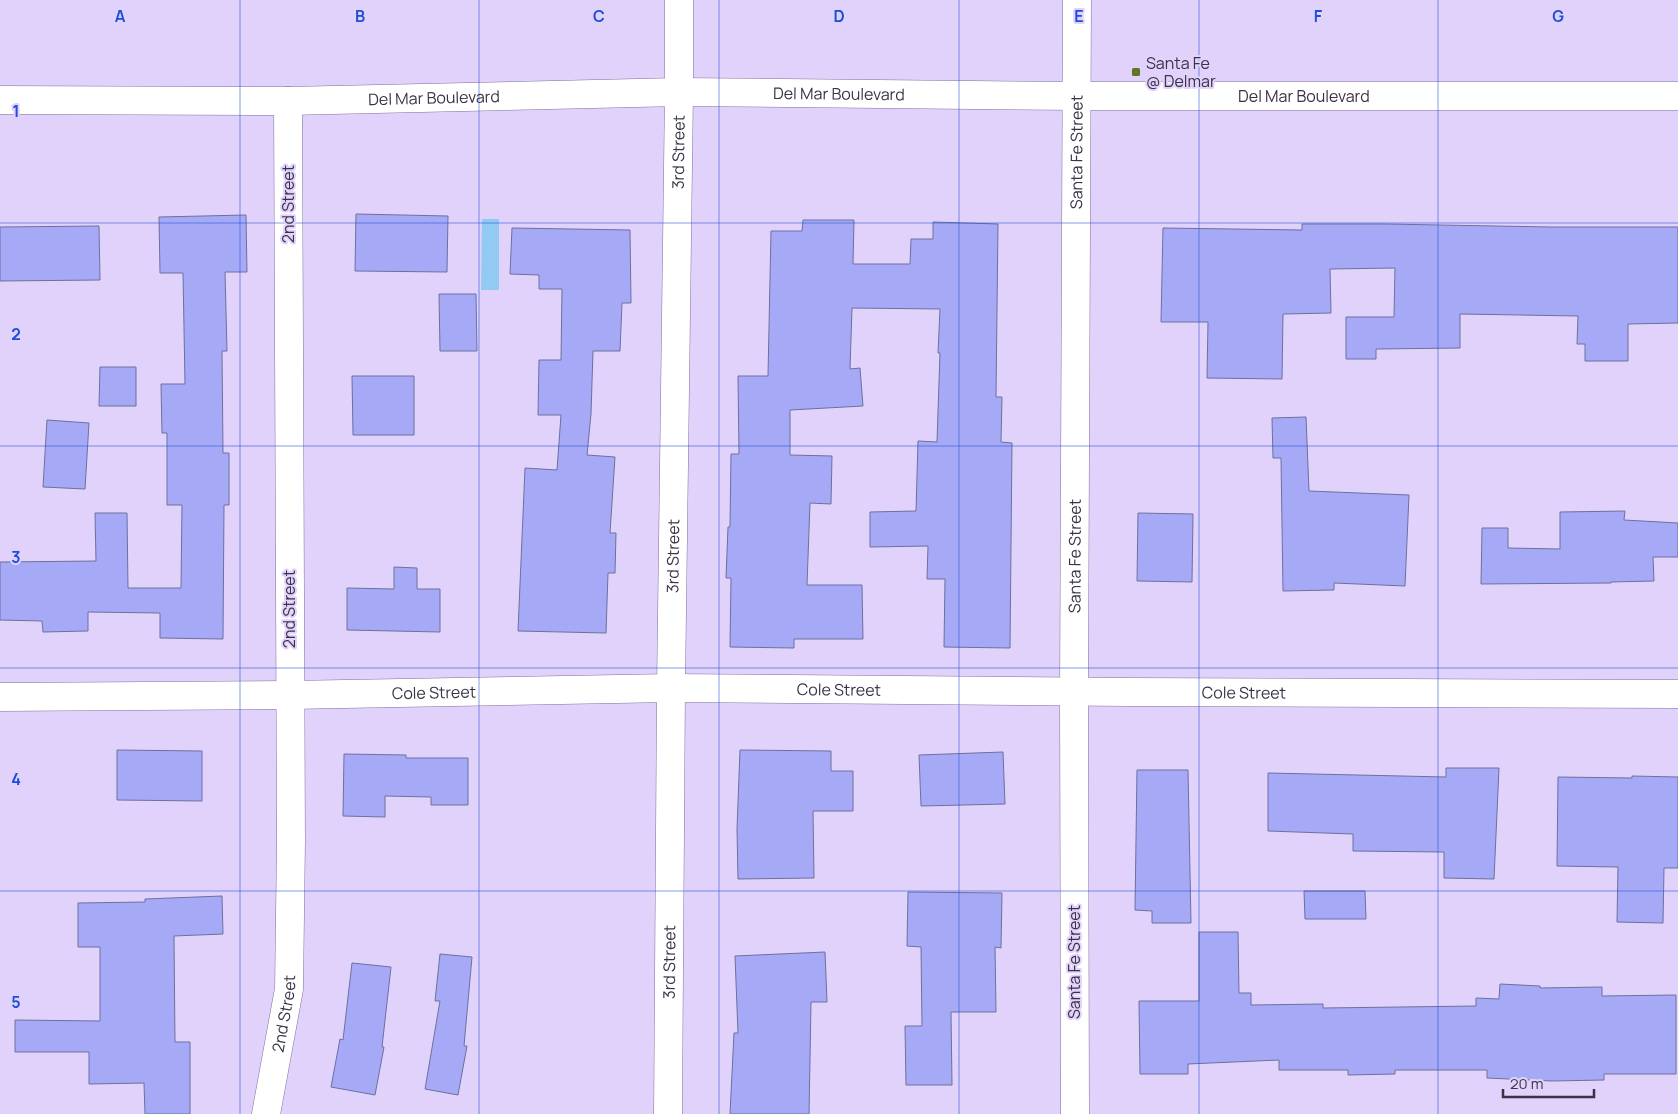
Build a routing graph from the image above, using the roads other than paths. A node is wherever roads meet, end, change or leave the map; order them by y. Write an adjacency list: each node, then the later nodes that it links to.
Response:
1 (679, 0): 3 (street, 3rd Street)
2 (1077, 0): 4 (street, Santa Fe Street)
3 (679, 92): 4 (street, Del Mar Boulevard); 7 (street, Del Mar Boulevard); 8 (street, 3rd Street)
4 (1077, 96): 5 (street, Del Mar Boulevard); 9 (street, Santa Fe Street)
5 (1678, 96)
6 (0, 100): 7 (street, Del Mar Boulevard)
7 (288, 101): 11 (street, 2nd Street)
8 (670, 688): 9 (street, Cole Street); 11 (street, Cole Street); 14 (street, 3rd Street)
9 (1074, 692): 10 (street, Cole Street); 15 (street, Santa Fe Street)
10 (1678, 694)
11 (289, 695): 12 (street, Cole Street); 13 (street, 2nd Street)
12 (0, 697)
13 (266, 1114)
14 (668, 1114)
15 (1075, 1114)

